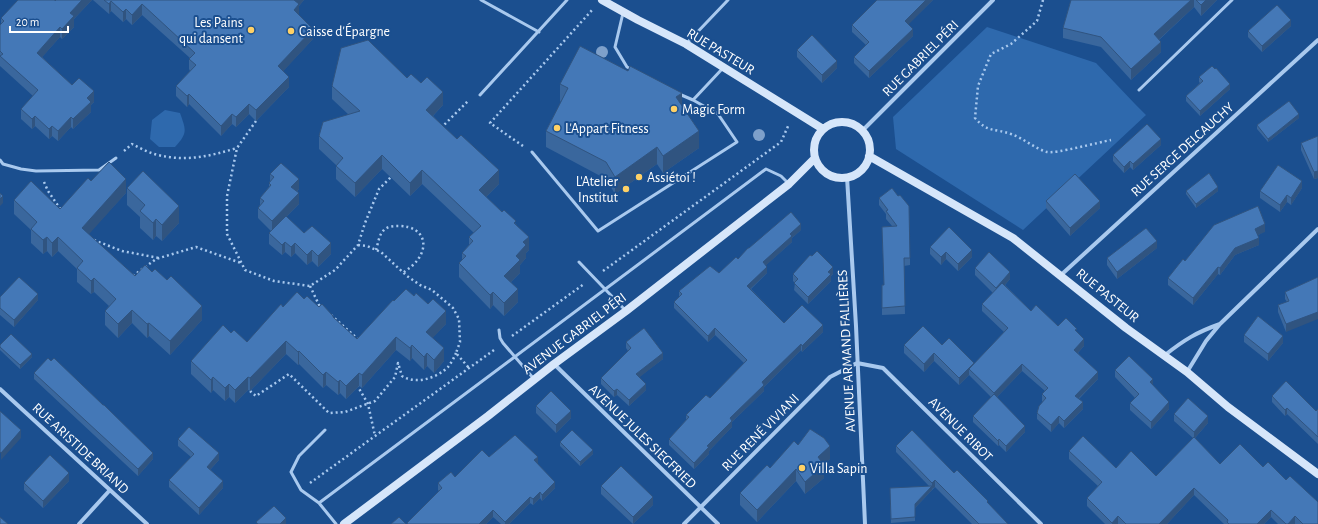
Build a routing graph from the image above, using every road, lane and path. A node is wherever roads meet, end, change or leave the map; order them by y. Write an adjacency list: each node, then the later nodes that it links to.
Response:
1 (481, 0): 10 (lane)
2 (567, 0): 10 (lane)
3 (602, 0): 9 (street, RUE PASTEUR)
4 (728, 0): 12 (lane)
5 (993, 0): 23 (street, RUE GABRIEL PÉRI)
6 (1043, 0): 25 (path)
7 (1232, 0): 15 (lane)
8 (595, 7): 27 (path)
9 (623, 12): 12 (street, RUE PASTEUR); 14 (lane)
10 (538, 32): 17 (lane)
11 (1318, 40): 45 (street, RUE SERGE DELCAUCHY)
12 (686, 44): 13 (street, RUE PASTEUR)
13 (724, 67): 19 (lane); 20 (street, RUE PASTEUR)
14 (634, 71)
15 (1139, 90)
16 (674, 93): 19 (lane)
17 (480, 95)
18 (469, 100): 24 (path)
19 (693, 100): 27 (lane)
20 (795, 111): 22 (street, RUE PASTEUR); 47 (path)
21 (256, 121): 26 (path)
22 (823, 129): 23 (street); 30 (street)
23 (862, 131): 28 (street)
24 (435, 133)
25 (1111, 140)
26 (238, 148): 29 (path); 43 (path)
27 (532, 152)
28 (869, 156): 34 (street); 45 (street, RUE PASTEUR)
29 (116, 158): 32 (lane)
30 (815, 158): 34 (street); 35 (street, AVENUE GABRIEL PÉRI)
31 (0, 160): 32 (lane)
32 (40, 171): 36 (path)
33 (396, 172): 39 (path)
34 (846, 177): 60 (street, AVENUE ARMAND FALLIÈRES)
35 (789, 184): 49 (lane); 51 (street, AVENUE GABRIEL PÉRI)
36 (64, 216)
37 (1318, 228): 53 (street)
38 (92, 239): 41 (path)
39 (358, 245): 40 (path); 48 (path)
40 (376, 250): 44 (path); 44 (path)
41 (159, 258): 43 (path); 46 (path)
42 (579, 262): 47 (lane)
43 (242, 264): 48 (path)
44 (403, 273): 57 (path)
45 (1061, 275): 58 (street, RUE PASTEUR)
46 (131, 278)
47 (594, 278): 49 (lane); 55 (path)
48 (310, 286): 50 (path)
49 (606, 290): 51 (lane); 59 (lane)
50 (324, 310)
51 (626, 311): 61 (street, AVENUE GABRIEL PÉRI)
52 (330, 315): 56 (path)
53 (1220, 324): 58 (street); 63 (street)
54 (499, 330): 55 (lane)
55 (503, 342): 59 (lane); 62 (path)
56 (365, 345)
57 (456, 353): 62 (path); 68 (path)
58 (1165, 355): 63 (street, RUE PASTEUR)
59 (516, 357): 64 (lane); 74 (lane)
60 (857, 363): 75 (street, RUE RENÉ VIVIANI); 82 (street, AVENUE ARMAND FALLIÈRES); 83 (street, AVENUE RIBOT)
61 (554, 364): 64 (street, AVENUE GABRIEL PÉRI); 75 (street, AVENUE JULES SIEGFRIED)
62 (469, 368): 70 (path)
63 (1187, 372): 71 (street, RUE PASTEUR)
64 (534, 379): 79 (street, AVENUE GABRIEL PÉRI)
65 (356, 383): 68 (path)
66 (0, 389): 72 (street, RUE ARISTIDE BRIAND)
67 (250, 391): 68 (path)
68 (368, 404): 70 (path)
69 (325, 430): 73 (lane)
70 (375, 436): 73 (path)
71 (1318, 474)
72 (110, 490): 76 (street); 77 (street, RUE ARISTIDE BRIAND)
73 (301, 490): 74 (lane)
74 (319, 503): 78 (lane)
75 (701, 507): 80 (street, RUE RENÉ VIVIANI); 81 (street, AVENUE JULES SIEGFRIED)
76 (79, 524)
77 (147, 524)
78 (336, 524)
79 (344, 524)
80 (684, 524)
81 (718, 524)
82 (865, 524)
83 (1041, 524)

